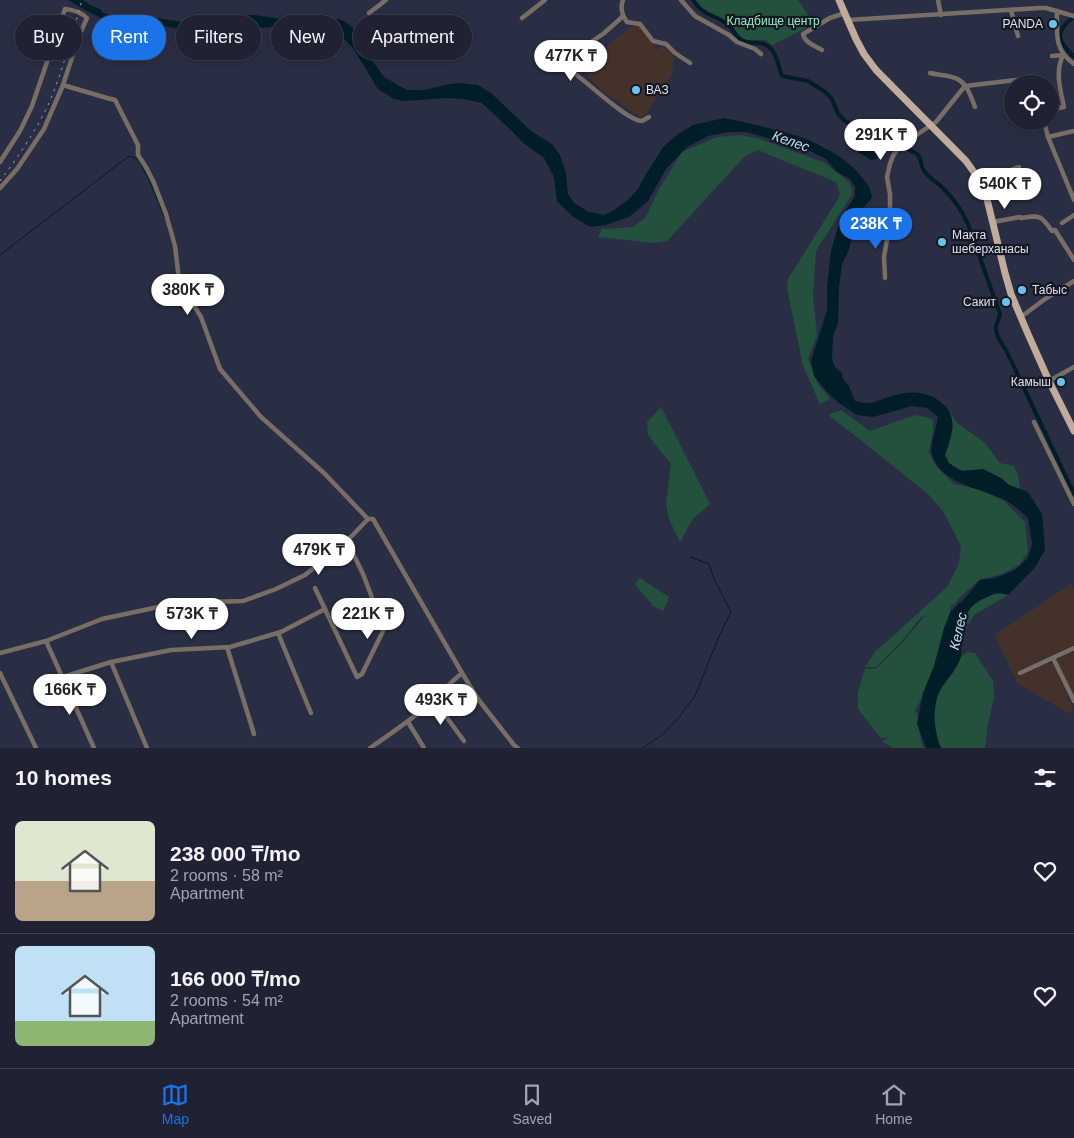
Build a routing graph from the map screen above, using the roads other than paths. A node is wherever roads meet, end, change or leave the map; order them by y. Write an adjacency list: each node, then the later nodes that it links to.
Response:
1 (386, 0): 9 (street)
2 (545, 0): 14 (street)
3 (623, 0): 12 (street)
4 (681, 0): 18 (street)
5 (839, 0): 10 (main road)
6 (938, 0): 13 (street)
7 (1011, 10): 8 (street); 13 (street); 16 (street)
8 (1057, 11): 11 (street); 19 (street)
9 (369, 13)
10 (845, 13): 15 (main road); 17 (street)
11 (1073, 14)
12 (623, 15): 21 (street); 31 (street)
13 (940, 15): 15 (street)
14 (522, 18)
15 (848, 20): 32 (main road)
16 (1018, 36)
17 (822, 50)
18 (761, 54)
19 (1063, 55): 20 (street); 22 (street); 24 (street)
20 (1052, 56)
21 (690, 63)
22 (1074, 64)
23 (930, 73): 28 (street)
24 (1058, 75)
25 (1004, 82): 28 (street)
26 (1059, 83): 30 (street)
27 (63, 84): 38 (street); 41 (street); 57 (street)
28 (965, 86): 29 (street); 32 (street)
29 (975, 107)
30 (1059, 108)
31 (649, 117)
32 (931, 125): 37 (street); 40 (main road)
33 (1046, 130): 35 (street)
34 (1074, 131): 35 (street)
35 (1048, 137): 42 (street)
36 (891, 144): 37 (street)
37 (898, 148): 45 (street)
38 (0, 162)
39 (1020, 167): 40 (street)
40 (981, 182): 44 (main road)
41 (0, 188)
42 (1074, 200)
43 (1074, 215): 46 (street)
44 (992, 222): 48 (street); 51 (main road)
45 (890, 223): 47 (street); 49 (street)
46 (1062, 223)
47 (896, 229)
48 (1074, 260)
49 (885, 278)
50 (1074, 281): 51 (street)
51 (1020, 317): 53 (main road)
52 (1074, 367): 53 (street)
53 (1049, 381): 55 (main road)
54 (1034, 422): 56 (street)
55 (1074, 430)
56 (1074, 504)
57 (368, 519): 58 (street); 69 (street)
58 (348, 541): 60 (street); 62 (street)
59 (315, 588): 60 (street)
60 (325, 609): 61 (street)
61 (278, 633): 63 (street); 74 (street)
62 (46, 641): 65 (street); 71 (street)
63 (227, 648): 67 (street); 76 (street)
64 (1074, 648): 66 (street)
65 (0, 652)
66 (1053, 658): 70 (street); 73 (street)
67 (111, 662): 71 (street); 81 (street)
68 (0, 673): 79 (street)
69 (462, 673): 72 (street); 78 (street)
70 (1020, 673)
71 (63, 677): 80 (street)
72 (434, 700): 75 (street); 77 (street)
73 (1074, 701)
74 (311, 713)
75 (408, 722): 82 (street); 83 (street)
76 (254, 734)
77 (464, 741)
78 (514, 747)
79 (36, 748)
80 (94, 748)
81 (148, 748)
82 (372, 748)
83 (424, 748)

